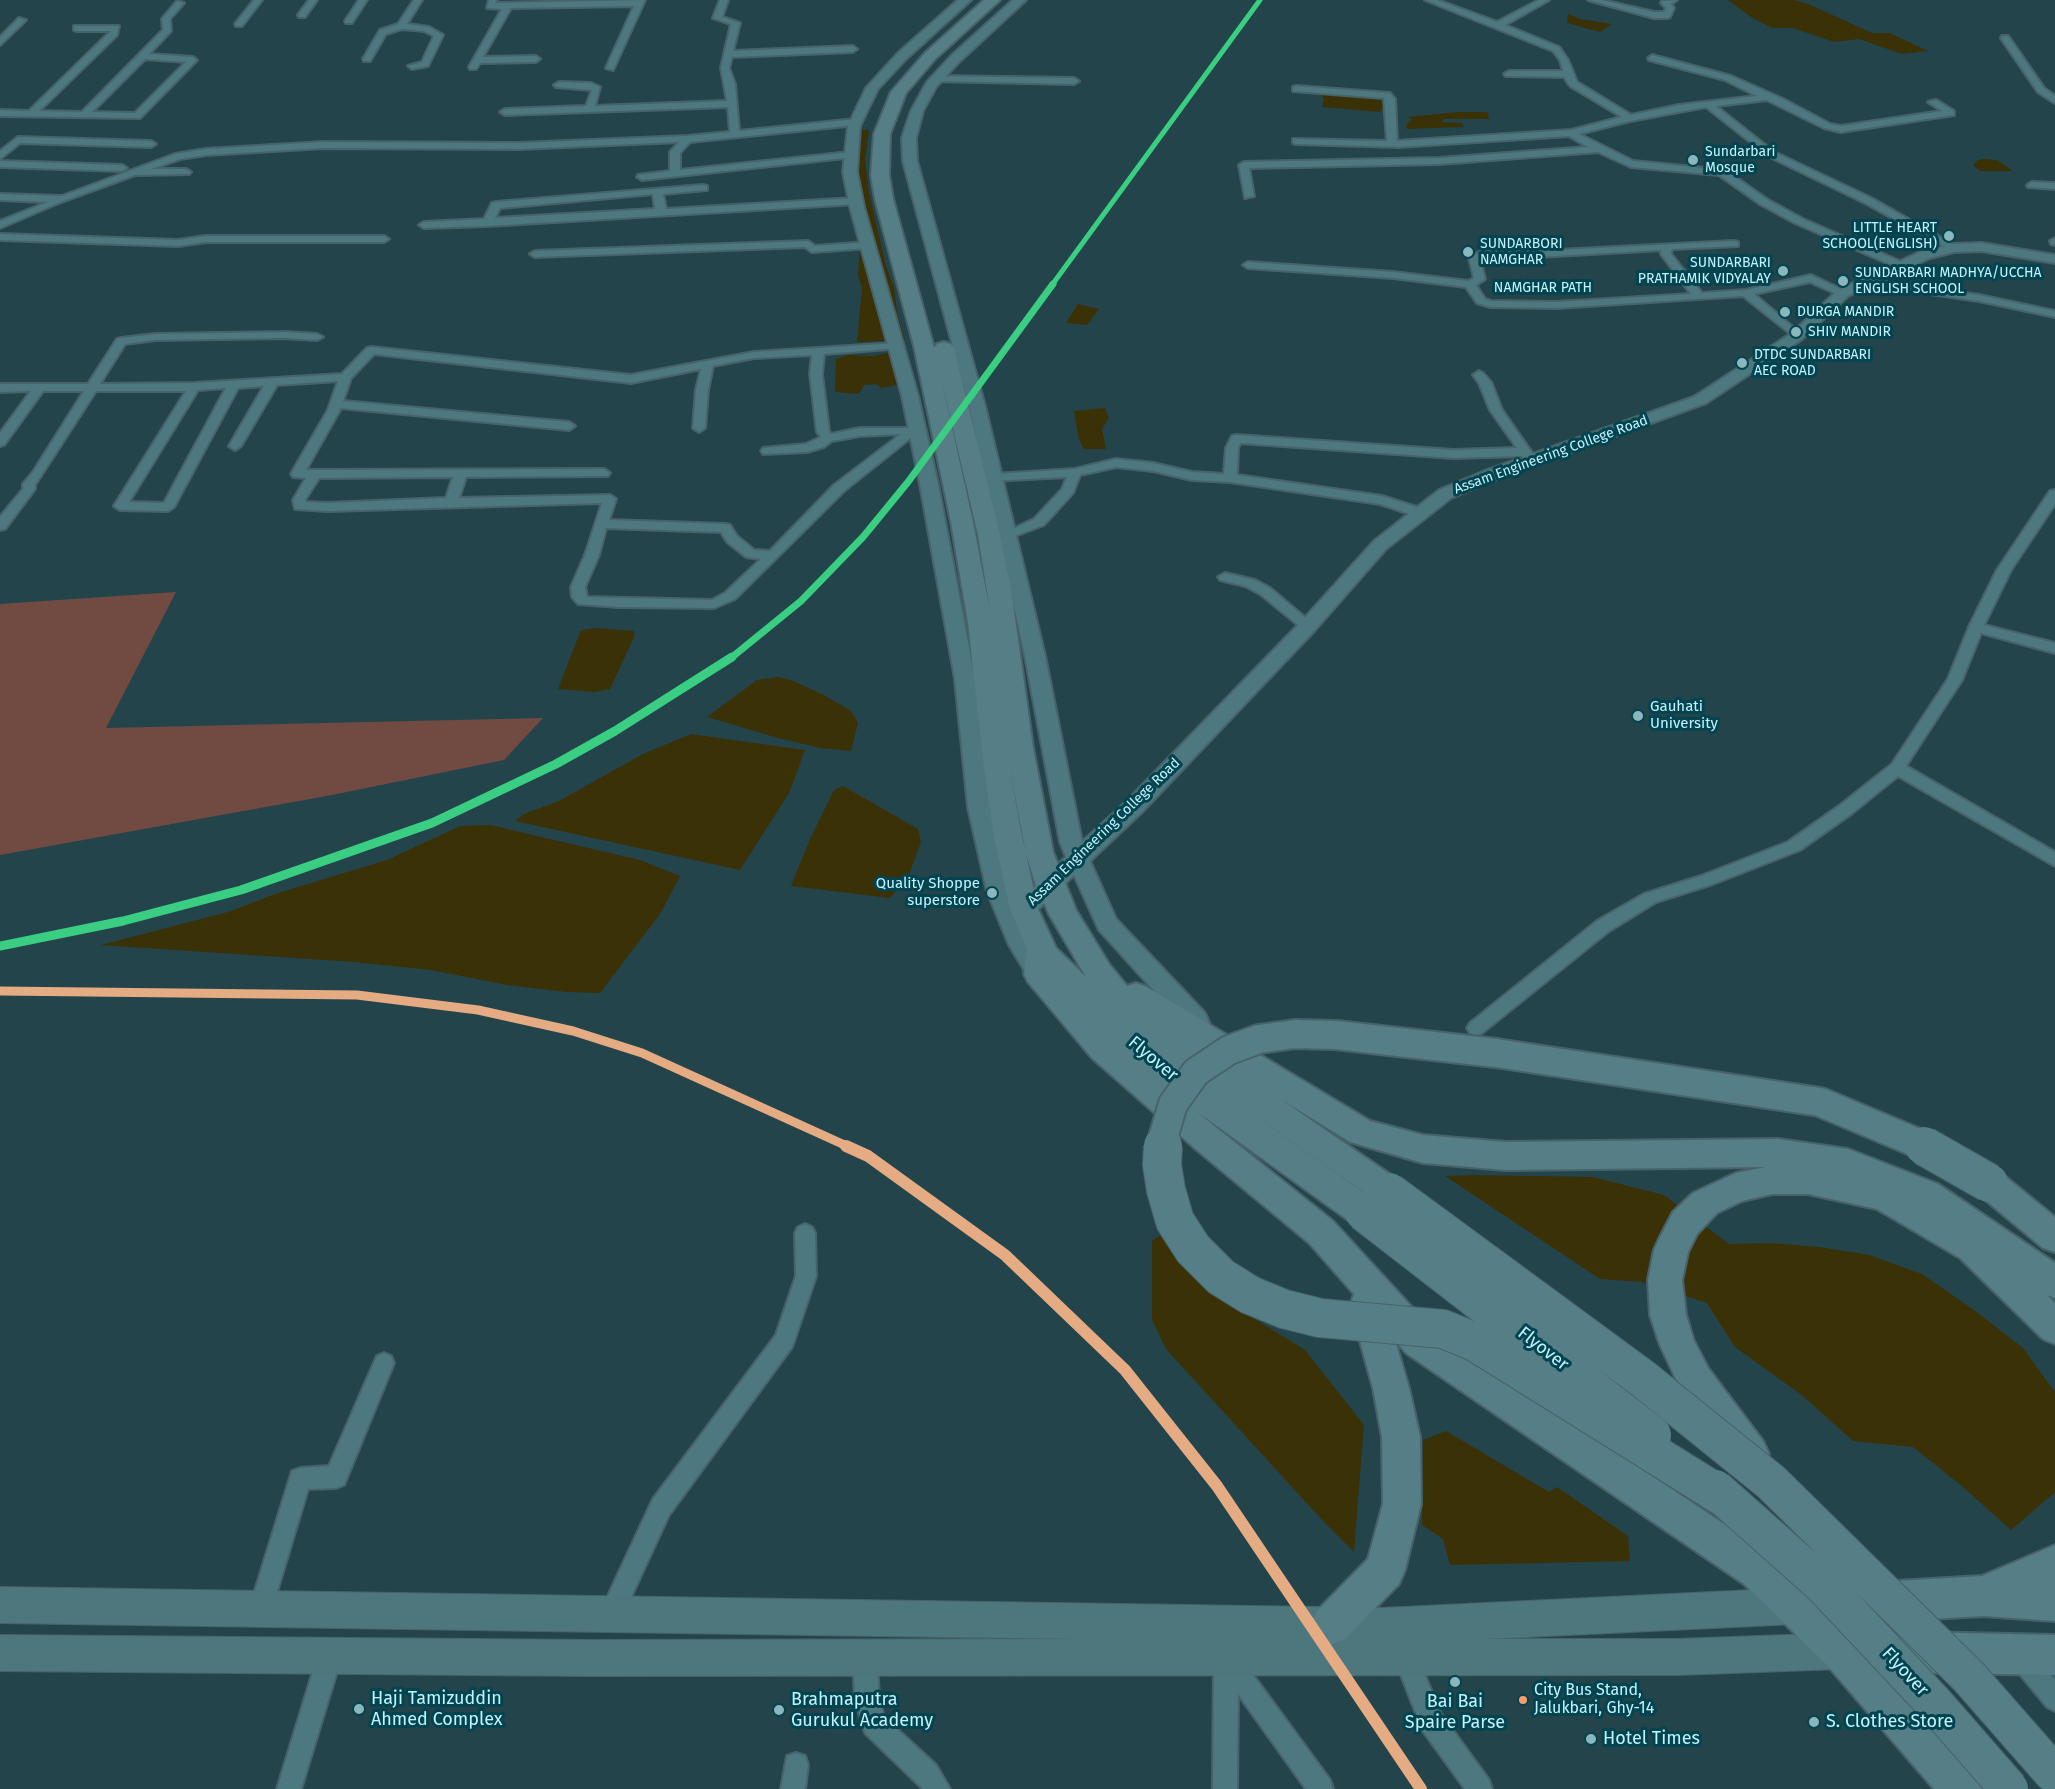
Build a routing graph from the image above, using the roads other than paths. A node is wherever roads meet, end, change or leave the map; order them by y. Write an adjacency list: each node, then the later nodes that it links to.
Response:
1 (258, 0): 21 (street)
2 (313, 0): 18 (street)
3 (363, 0): 20 (street)
4 (418, 0): 23 (street)
5 (493, 0): 16 (street)
6 (724, 0): 28 (street)
7 (1009, 0): 146 (highway, Flyover)
8 (1020, 0): 37 (street)
9 (1429, 0): 22 (street)
10 (1545, 0): 22 (street)
11 (1592, 0): 12 (street)
12 (1674, 0): 13 (street)
13 (1683, 1)
14 (640, 2): 16 (street); 34 (street)
15 (180, 3): 29 (street)
16 (508, 6): 32 (street)
17 (972, 6): 56 (street); 147 (highway)
18 (302, 15)
19 (22, 20): 26 (street)
20 (349, 21)
21 (239, 24)
22 (1498, 25): 36 (street)
23 (401, 26): 31 (street); 33 (street)
24 (77, 28): 53 (street)
25 (2005, 38): 41 (street)
26 (0, 42)
27 (853, 49): 28 (street)
28 (730, 54): 47 (street)
29 (144, 56): 54 (street); 54 (street)
30 (1652, 58): 44 (street)
31 (367, 59)
32 (536, 59)
33 (412, 66)
34 (610, 68)
35 (1509, 74): 36 (street)
36 (1567, 74): 55 (street)
37 (936, 79): 38 (street); 130 (street)
38 (1074, 81)
39 (559, 85): 50 (street)
40 (1296, 89): 62 (street)
41 (2041, 90): 42 (street); 45 (street)
42 (2055, 90)
43 (610, 97): 49 (street)
44 (1768, 97): 46 (street); 48 (street)
45 (2055, 100)
46 (1934, 102)
47 (732, 104): 49 (street); 58 (street)
48 (1708, 104): 55 (street); 93 (street)
49 (612, 107): 50 (street)
50 (590, 108): 51 (street)
51 (505, 112)
52 (0, 113): 53 (street)
53 (31, 114): 54 (street)
54 (84, 115)
55 (1630, 118): 57 (street)
56 (856, 122): 58 (street); 66 (street)
57 (1571, 133): 62 (street); 65 (street)
58 (735, 134): 60 (street)
59 (445, 137): 64 (street)
60 (687, 139): 64 (street); 72 (street)
61 (1296, 141): 62 (street)
62 (1392, 143)
63 (151, 144): 67 (street)
64 (439, 147): 70 (street)
65 (1598, 149): 78 (street); 97 (street)
66 (851, 155): 72 (street); 81 (street)
67 (0, 156)
68 (0, 164): 69 (street)
69 (122, 168)
70 (134, 172): 71 (street); 80 (street)
71 (186, 172)
72 (675, 173): 73 (street)
73 (642, 177)
74 (2032, 185): 75 (street)
75 (2055, 186)
76 (704, 188): 77 (street)
77 (658, 191): 82 (street); 85 (street)
78 (1249, 196)
79 (0, 197): 80 (street)
80 (63, 200): 84 (street)
81 (856, 201): 82 (street); 91 (street)
82 (661, 213): 85 (street)
83 (0, 214): 84 (street)
84 (24, 215): 86 (street)
85 (487, 223): 87 (street)
86 (0, 225)
87 (424, 225)
88 (0, 237): 89 (street)
89 (384, 239)
90 (1734, 244): 92 (street)
91 (869, 245): 94 (street); 106 (street)
92 (1667, 246): 99 (street); 102 (street)
93 (1954, 248): 95 (street, Assam Engineering College Road); 97 (street, Assam Engineering College Road)
94 (535, 254)
95 (2055, 259)
96 (1248, 265): 99 (street)
97 (1900, 265): 98 (street, Assam Engineering College Road)
98 (1865, 282): 101 (street, Assam Engineering College Road); 103 (street)
99 (1470, 284): 102 (street, NAMGHAR PATH)
100 (1746, 292): 101 (street, NAMGHAR PATH); 102 (street, NAMGHAR PATH); 104 (street)
101 (1843, 293): 104 (street, Assam Engineering College Road)
102 (1699, 297)
103 (2055, 314)
104 (1797, 336): 125 (street, Assam Engineering College Road)
105 (317, 337): 113 (street)
106 (897, 346): 107 (street); 120 (street)
107 (818, 352): 108 (street); 121 (street)
108 (708, 364): 110 (street); 119 (street)
109 (1479, 375): 125 (street)
110 (345, 377): 111 (street); 117 (street)
111 (273, 381): 114 (street); 123 (street)
112 (40, 387): 113 (street); 115 (street); 122 (street)
113 (90, 387): 116 (street); 136 (street)
114 (232, 387): 116 (street); 116 (street)
115 (0, 388)
116 (192, 391)
117 (336, 404): 118 (street); 127 (street)
118 (569, 426)
119 (699, 428)
120 (914, 430): 121 (street); 138 (street); 148 (street)
121 (828, 438): 124 (street)
122 (0, 442)
123 (235, 446)
124 (767, 451)
125 (1528, 456): 131 (street); 134 (street, Assam Engineering College Road)
126 (604, 472): 129 (street)
127 (315, 473): 129 (street); 133 (street)
128 (1075, 473): 130 (street); 131 (street); 137 (street)
129 (461, 474): 133 (street)
130 (994, 478): 137 (street)
131 (1230, 478): 134 (street)
132 (2055, 494): 141 (street)
133 (451, 502): 135 (street)
134 (1421, 513): 140 (street, Assam Engineering College Road)
135 (601, 524): 138 (street); 138 (street)
136 (0, 526)
137 (1007, 535): 144 (street)
138 (773, 555)
139 (1225, 577): 140 (street)
140 (1308, 626): 144 (street, Assam Engineering College Road)
141 (1976, 627): 142 (street); 143 (street)
142 (2055, 648)
143 (1897, 768): 145 (street); 150 (street)
144 (1078, 858): 146 (street, Assam Engineering College Road); 151 (street)
145 (2055, 860)
146 (1049, 884): 147 (street, Assam Engineering College Road); 149 (highway, Flyover)
147 (1024, 909): 148 (highway)
148 (1041, 961): 152 (highway, Flyover); 155 (highway)
149 (1098, 972): 151 (highway); 152 (highway, Flyover)
150 (1476, 1028)
151 (1203, 1036): 156 (highway)
152 (1376, 1202): 159 (highway, Flyover, bridge); 160 (highway, Flyover, bridge)
153 (805, 1233): 167 (street)
154 (2055, 1237): 160 (highway, bridge)
155 (1344, 1258): 165 (highway); 168 (highway)
156 (2055, 1282)
157 (2055, 1328): 159 (highway, bridge)
158 (384, 1364): 166 (street)
159 (1771, 1482): 178 (highway, Flyover, bridge)
160 (1728, 1500): 186 (highway, Flyover, bridge)
161 (2055, 1565): 162 (highway)
162 (1983, 1596): 163 (highway); 165 (highway)
163 (2055, 1601)
164 (0, 1605): 166 (main road)
165 (1795, 1606): 168 (main road); 169 (highway)
166 (261, 1610): 167 (main road)
167 (611, 1615): 168 (main road)
168 (1331, 1625)
169 (1841, 1651): 171 (highway); 175 (main road); 185 (highway)
170 (0, 1653): 172 (main road)
171 (2037, 1654): 176 (street)
172 (330, 1655): 173 (main road); 179 (street)
173 (865, 1657): 174 (main road); 181 (street)
174 (1226, 1657): 175 (main road); 182 (street); 183 (street)
175 (1406, 1657): 184 (street)
176 (2055, 1699)
177 (796, 1765): 180 (street)
178 (2055, 1775)
179 (289, 1789)
180 (793, 1789)
181 (938, 1789)
182 (1225, 1789)
183 (1321, 1789)
184 (1480, 1789)
185 (1962, 1789)
186 (2008, 1789)

